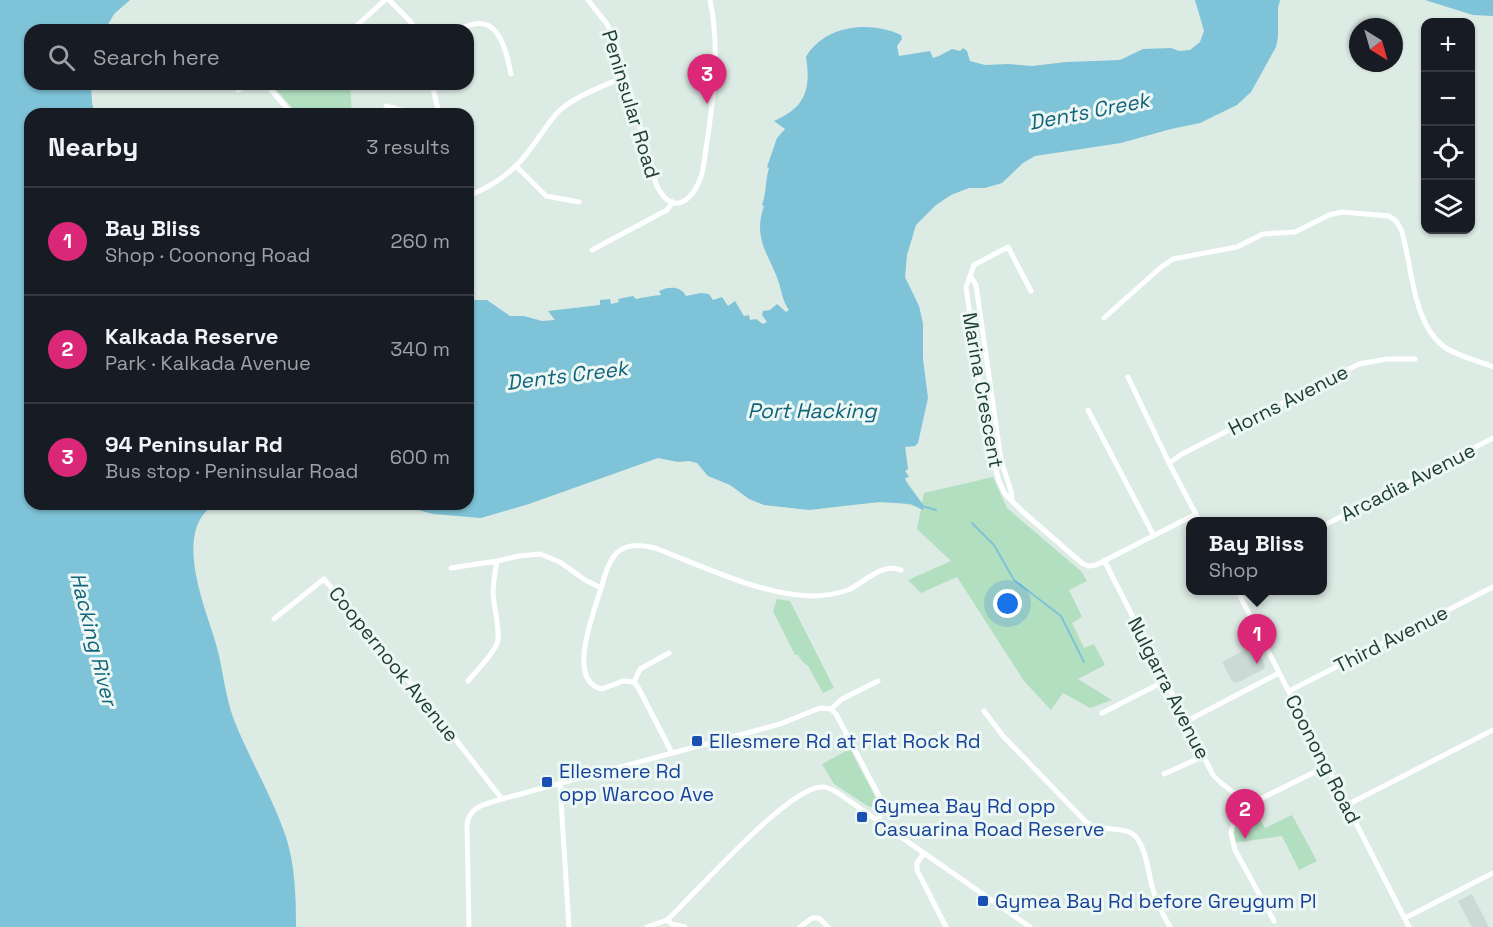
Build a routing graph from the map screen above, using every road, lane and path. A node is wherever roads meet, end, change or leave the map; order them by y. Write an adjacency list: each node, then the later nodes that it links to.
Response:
1 (385, 0): 5 (street)
2 (389, 0): 6 (street)
3 (588, 0): 9 (street, Peninsular Road)
4 (710, 0): 19 (street, Peninsular Road)
5 (359, 24)
6 (412, 24)
7 (474, 25): 8 (street)
8 (511, 74)
9 (626, 76): 16 (street); 19 (street, Peninsular Road)
10 (271, 90): 13 (street)
11 (433, 90): 15 (street)
12 (386, 106): 14 (street)
13 (287, 108)
14 (394, 108)
15 (438, 108)
16 (516, 166): 17 (street); 18 (street)
17 (474, 193)
18 (579, 202)
19 (673, 202): 20 (street)
20 (592, 250)
21 (971, 277): 22 (street); 30 (street, Marina Crescent); 30 (street, Marina Crescent)
22 (1031, 291)
23 (1104, 318): 25 (street)
24 (1414, 359): 29 (street, Horns Avenue)
25 (1493, 367)
26 (1128, 377): 29 (street)
27 (1088, 410): 36 (street)
28 (1493, 438): 35 (street, Arcadia Avenue)
29 (1168, 463): 31 (street)
30 (1012, 500): 38 (street, Marina Crescent)
31 (1196, 514): 32 (street); 33 (street)
32 (1190, 517)
33 (1198, 517)
34 (1186, 519): 36 (street)
35 (1327, 524)
36 (1154, 536): 38 (street)
37 (497, 561): 39 (street); 42 (street); 47 (street)
38 (1104, 561): 49 (street, Nulgarra Avenue)
39 (451, 568)
40 (901, 570): 42 (street)
41 (1493, 587): 51 (street, Third Avenue)
42 (601, 588): 50 (street)
43 (1239, 595): 46 (street, Coonong Road)
44 (274, 619): 62 (street, Coopernook Avenue)
45 (669, 653): 50 (street)
46 (1279, 673): 51 (street, Coonong Road); 55 (street)
47 (468, 681)
48 (878, 681): 52 (street)
49 (1165, 681): 54 (street); 55 (street, Nulgarra Avenue)
50 (634, 682): 57 (street)
51 (1289, 691): 59 (street, Coonong Road)
52 (831, 709): 57 (street); 65 (street)
53 (984, 711): 79 (street)
54 (1102, 713)
55 (1187, 721): 58 (street, Nulgarra Avenue)
56 (1493, 730): 63 (street)
57 (672, 753): 61 (street)
58 (1204, 756): 60 (street); 64 (street, Nulgarra Avenue)
59 (1327, 766): 63 (street, Coonong Road); 64 (street)
60 (1164, 774)
61 (560, 784): 62 (street); 72 (street)
62 (502, 799): 71 (street)
63 (1347, 805): 68 (street, Coonong Road)
64 (1246, 806): 70 (street)
65 (878, 821): 66 (street); 69 (street)
66 (924, 853): 77 (street); 78 (street)
67 (1493, 873): 68 (street)
68 (1405, 918): 80 (street, Coonong Road)
69 (667, 921): 73 (street); 74 (street)
70 (1274, 921)
71 (469, 927)
72 (569, 927)
73 (647, 927)
74 (685, 927)
75 (800, 927): 76 (street)
76 (828, 927)
77 (946, 927)
78 (1030, 927)
79 (1170, 927)
80 (1410, 927)

